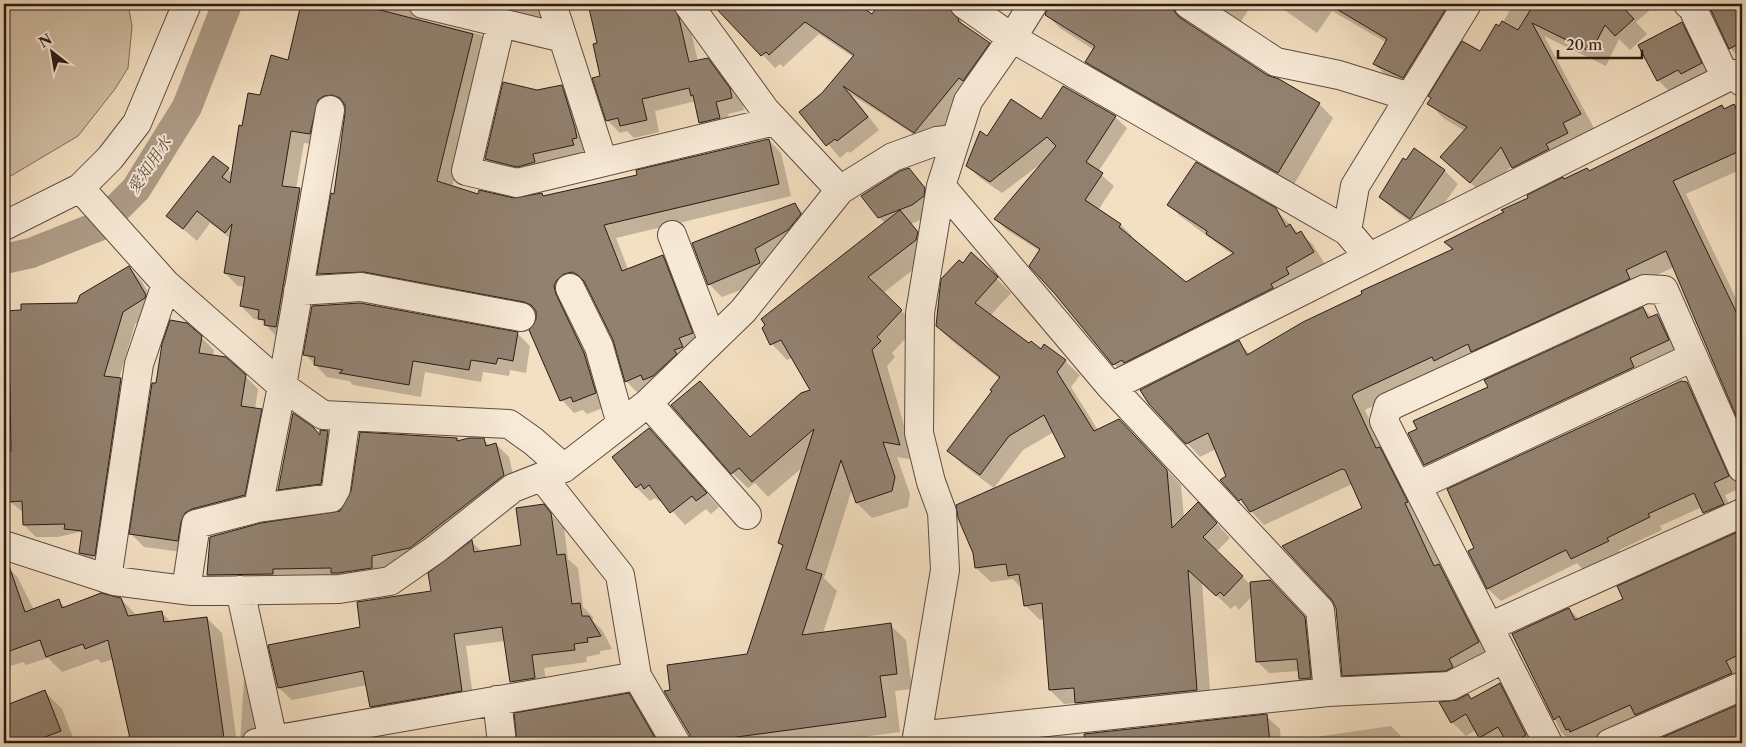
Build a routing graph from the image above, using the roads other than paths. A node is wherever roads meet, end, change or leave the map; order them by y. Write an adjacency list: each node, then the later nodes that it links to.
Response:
1 (187, 4): 21 (street)
2 (423, 4): 10 (street)
3 (552, 4): 11 (street)
4 (688, 4): 16 (street)
5 (964, 4): 12 (street)
6 (1033, 4): 12 (street)
7 (1188, 4): 14 (street)
8 (1467, 4): 14 (street)
9 (1688, 4): 13 (street)
10 (501, 23): 11 (street); 18 (street)
11 (563, 38): 18 (street)
12 (1012, 38): 17 (street); 23 (street)
13 (1734, 80): 25 (street)
14 (1410, 97): 23 (street)
15 (330, 110): 28 (street)
16 (775, 121): 18 (street); 20 (street)
17 (955, 139): 19 (street); 20 (street)
18 (603, 162)
19 (941, 186): 33 (street); 53 (street)
20 (840, 190): 30 (street)
21 (88, 196): 22 (street); 26 (street)
22 (4, 226)
23 (1347, 231): 25 (street)
24 (672, 236): 30 (street)
25 (1368, 256): 33 (street)
26 (166, 284): 32 (street); 44 (street)
27 (570, 288): 36 (street)
28 (298, 291): 29 (street); 32 (street)
29 (521, 317)
30 (712, 340): 34 (street)
31 (1693, 356): 37 (street); 39 (street); 39 (street)
32 (282, 386): 35 (street); 40 (street)
33 (1111, 387): 51 (street)
34 (648, 403): 36 (street); 42 (street)
35 (346, 416): 38 (street); 40 (street)
36 (621, 424): 38 (street)
37 (1742, 468)
38 (553, 473): 46 (street); 49 (street)
39 (1417, 486): 47 (street)
40 (258, 508): 45 (street)
41 (1742, 513): 47 (street)
42 (747, 515)
43 (4, 545): 44 (street)
44 (107, 579): 45 (street)
45 (186, 590): 46 (street)
46 (240, 590): 54 (street)
47 (1489, 627): 48 (street)
48 (1505, 658): 51 (street); 57 (street)
49 (637, 676): 52 (street); 56 (street)
50 (1742, 686): 58 (street)
51 (1328, 692): 53 (street)
52 (497, 700): 54 (street); 55 (street)
53 (916, 740)
54 (265, 742)
55 (502, 743)
56 (676, 743)
57 (1548, 743)
58 (1610, 743)

